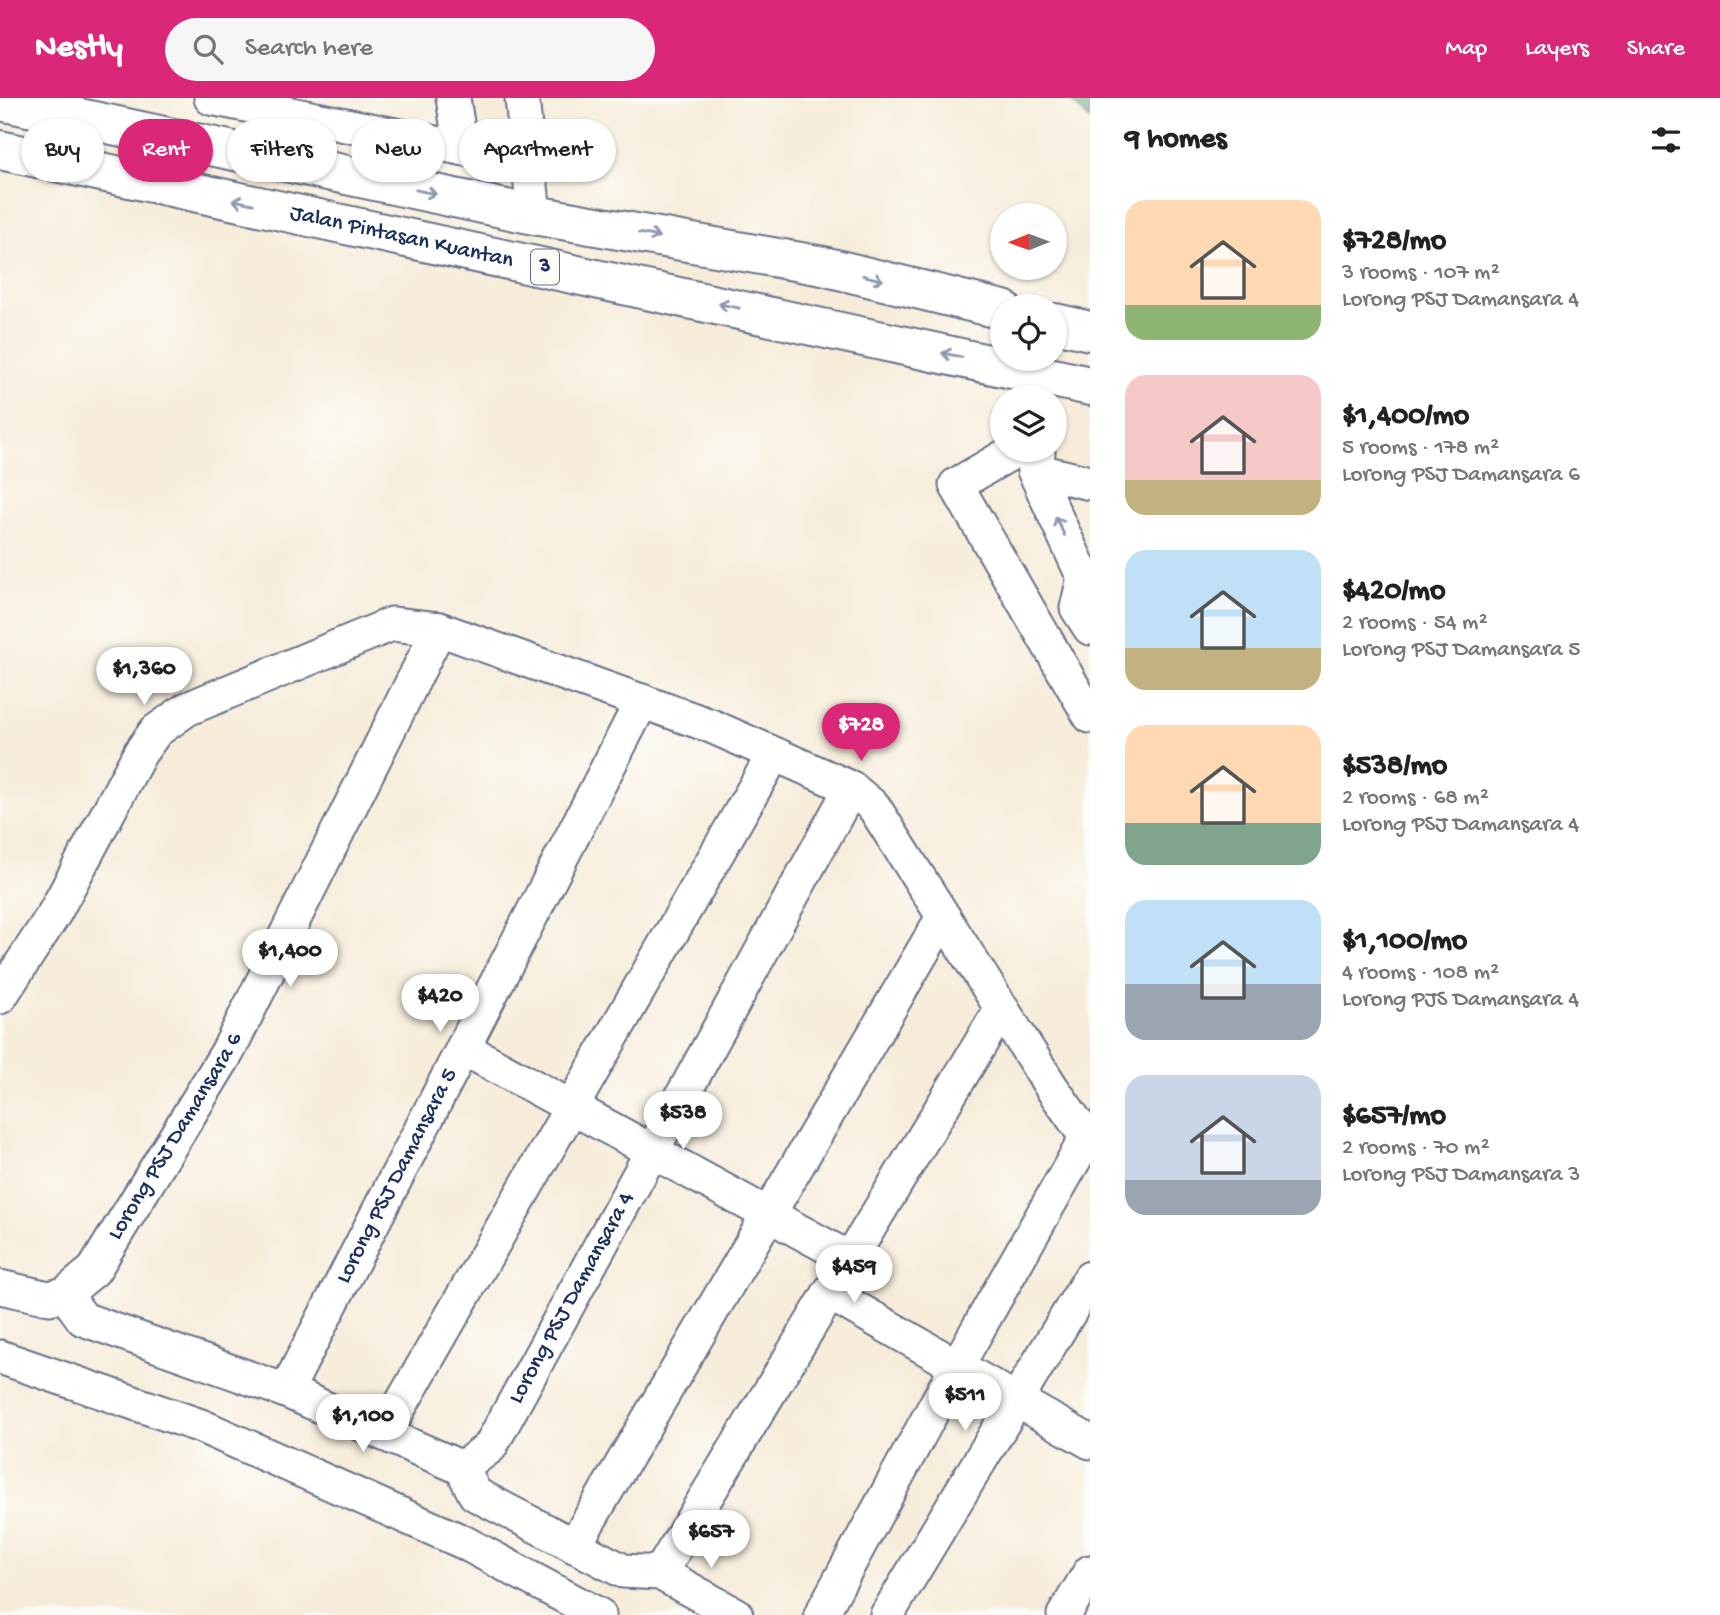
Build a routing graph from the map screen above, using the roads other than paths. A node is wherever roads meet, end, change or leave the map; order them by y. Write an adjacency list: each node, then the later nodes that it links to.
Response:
1 (211, 98): 5 (street)
2 (453, 98): 7 (street)
3 (522, 98): 6 (street)
4 (0, 101): 11 (highway, 3, one-way to 11)
5 (332, 110): 8 (street)
6 (525, 119)
7 (459, 136)
8 (459, 147)
9 (0, 150): 15 (highway, Jalan Pintasan Kuantan / 3, one-way to 9)
10 (531, 182): 11 (street)
11 (534, 215): 12 (highway, 3, one-way to 12)
12 (990, 307)
13 (1067, 326): 14 (highway)
14 (1090, 331)
15 (1036, 385)
16 (1067, 386): 17 (highway, Jalan Pintasan Kuantan / 3)
17 (1090, 386)
18 (1015, 462): 26 (street)
19 (1033, 462): 22 (street, one-way to 19)
20 (1043, 462): 21 (street)
21 (1090, 483)
22 (1087, 578): 23 (street)
23 (1090, 628)
24 (439, 629): 25 (street); 30 (street); 41 (street, Lorong PSJ Damansara 6)
25 (642, 701): 27 (street); 32 (street, Lorong PSJ Damansara 5)
26 (1090, 716)
27 (774, 754): 28 (street); 33 (street)
28 (851, 788): 29 (street); 35 (street, Lorong PSJ Damansara 4)
29 (943, 917): 31 (street); 36 (street)
30 (0, 997)
31 (1002, 1008): 34 (street); 37 (street)
32 (463, 1048): 33 (street); 44 (street, Lorong PSJ Damansara 5)
33 (573, 1108): 35 (street); 46 (street)
34 (1088, 1140): 43 (street)
35 (652, 1151): 36 (street); 48 (street, Lorong PSJ Damansara 4)
36 (769, 1215): 37 (street); 49 (street)
37 (850, 1259): 40 (street)
38 (1090, 1278): 45 (street)
39 (0, 1287): 41 (street)
40 (829, 1293): 43 (street); 51 (street)
41 (65, 1294): 44 (street)
42 (0, 1357): 52 (street)
43 (957, 1366): 45 (street); 54 (street)
44 (286, 1391): 46 (street)
45 (1017, 1400): 47 (street); 55 (street)
46 (383, 1434): 48 (street)
47 (1090, 1441)
48 (462, 1468): 49 (street)
49 (574, 1546): 51 (street)
50 (1090, 1572): 56 (street)
51 (660, 1573): 53 (street)
52 (599, 1615)
53 (736, 1615)
54 (821, 1615)
55 (887, 1615)
56 (1064, 1615)

